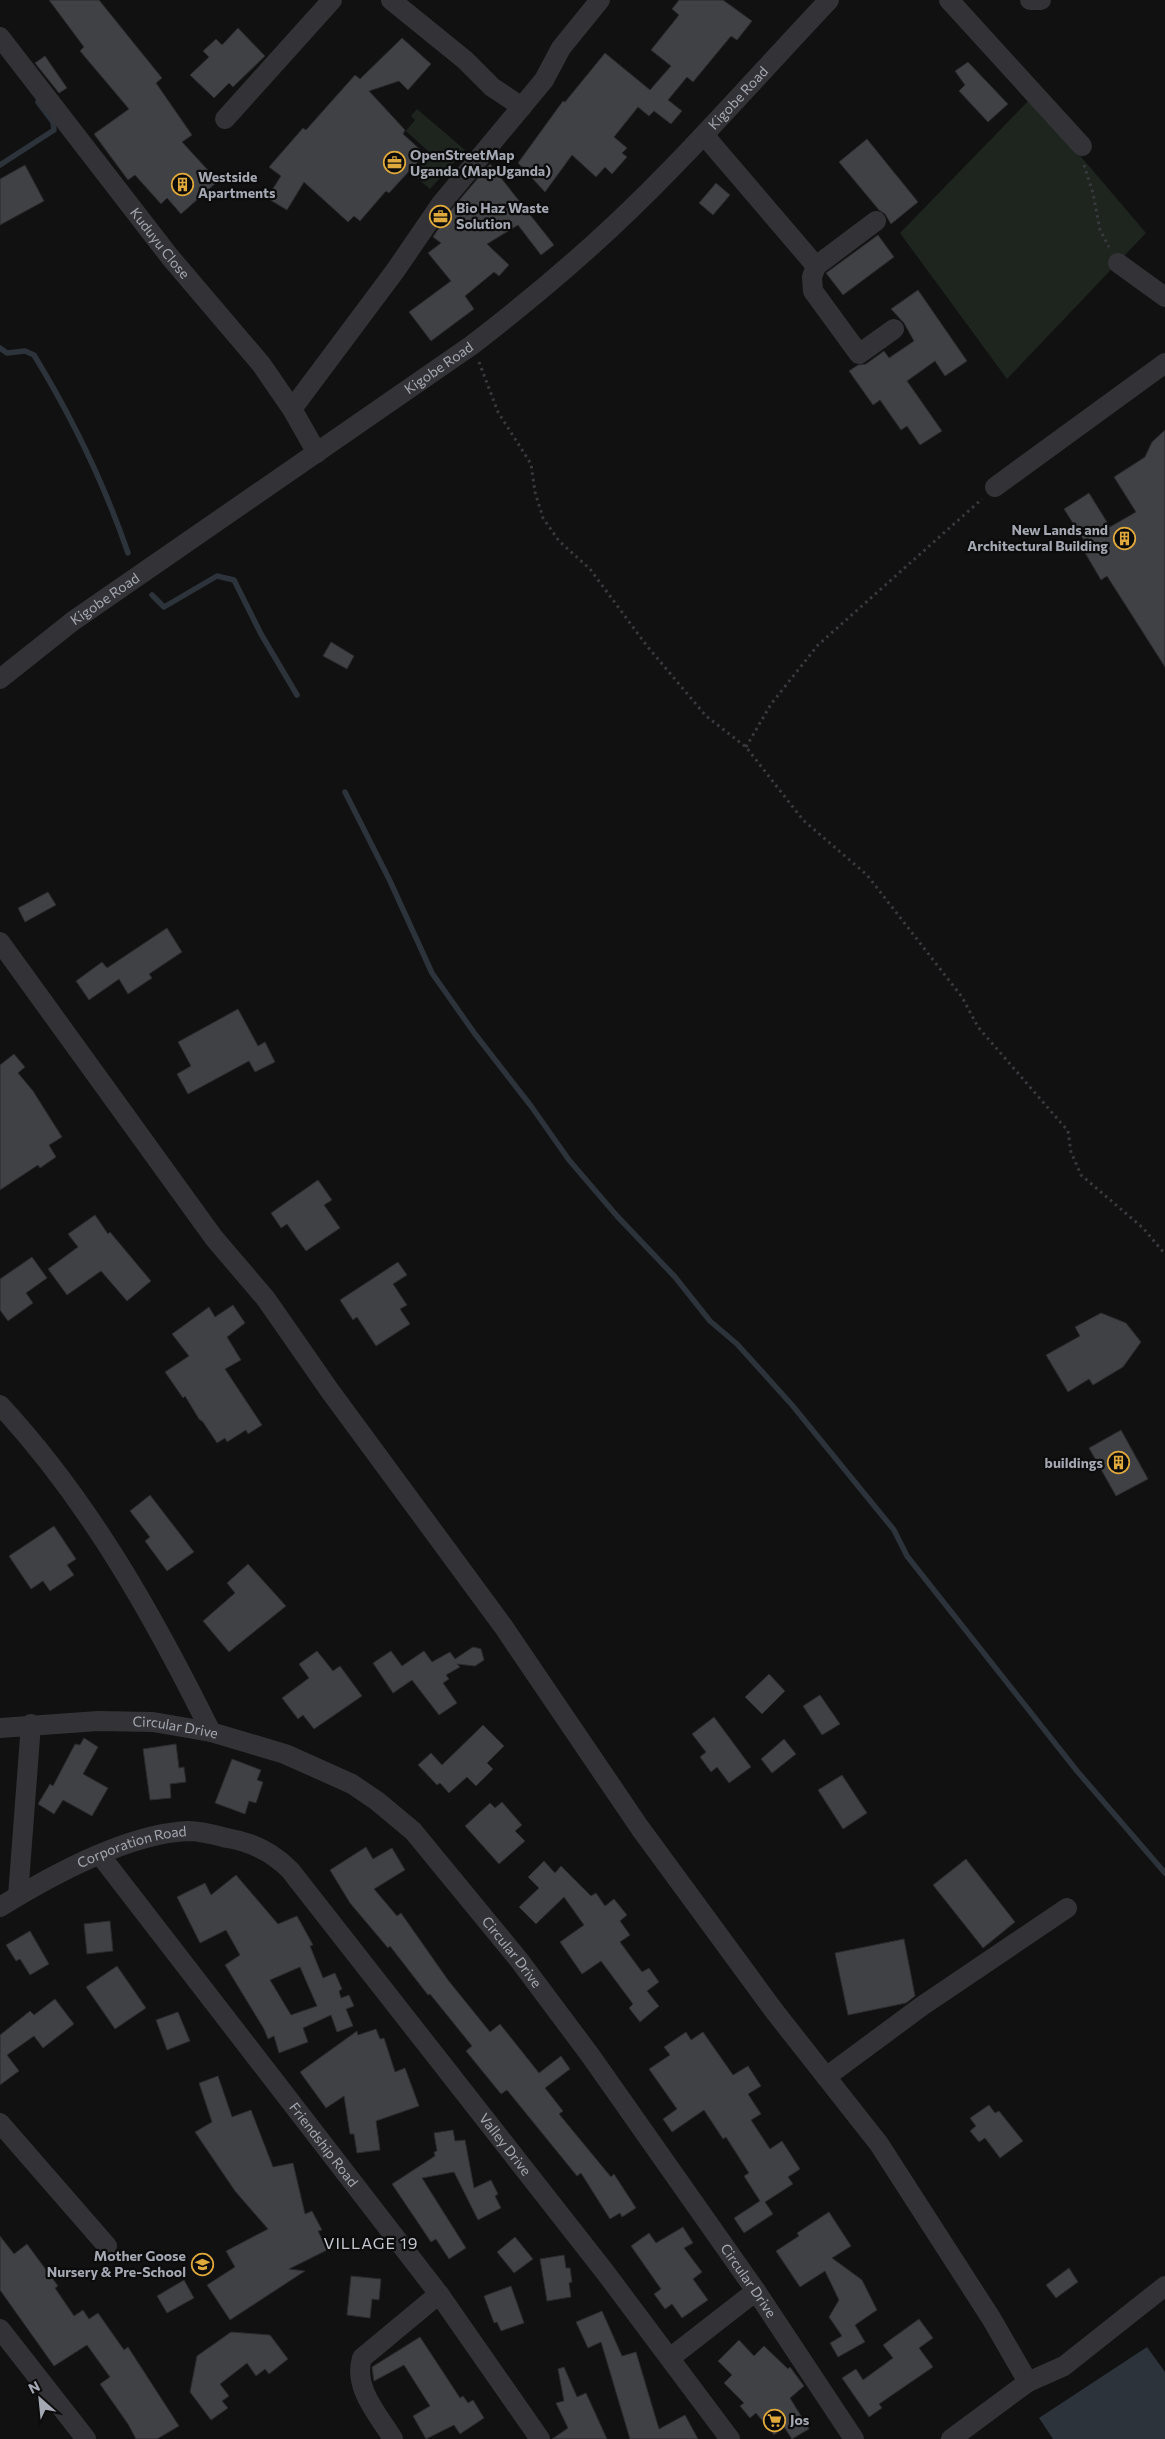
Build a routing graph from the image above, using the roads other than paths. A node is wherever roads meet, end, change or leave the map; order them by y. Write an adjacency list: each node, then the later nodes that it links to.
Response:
1 (332, 0): 10 (street)
2 (392, 0): 9 (street)
3 (600, 0): 9 (street)
4 (829, 0): 11 (street, Kigobe Road)
5 (949, 0): 12 (street)
6 (1030, 0): 7 (street)
7 (1041, 0)
8 (0, 36): 19 (street, Kuduyu Close)
9 (522, 107): 19 (street)
10 (225, 119)
11 (704, 135): 15 (street); 20 (street, Kigobe Road)
12 (1082, 146)
13 (876, 221): 15 (street)
14 (1118, 263): 16 (street)
15 (816, 266): 17 (street)
16 (1165, 297)
17 (894, 329)
18 (1165, 363): 21 (street)
19 (292, 409): 20 (street, Kuduyu Close)
20 (317, 453): 22 (street, Kigobe Road)
21 (995, 488)
22 (0, 679)
23 (0, 942): 33 (street)
24 (0, 1406): 27 (street)
25 (31, 1724): 26 (street, Circular Drive); 27 (street, Circular Drive); 30 (street)
26 (0, 1728)
27 (211, 1732): 37 (street, Circular Drive)
28 (274, 1854): 29 (street, Corporation Road); 40 (street, Valley Drive)
29 (100, 1855): 30 (street, Corporation Road); 38 (street, Friendship Road)
30 (18, 1896): 31 (street, Corporation Road)
31 (0, 1907)
32 (1067, 1908): 33 (street)
33 (826, 2077): 41 (street)
34 (0, 2123): 35 (street)
35 (107, 2246)
36 (1165, 2286): 41 (street)
37 (756, 2291): 40 (street); 46 (street, Circular Drive)
38 (439, 2294): 43 (street); 44 (street, Friendship Road)
39 (0, 2329): 42 (street)
40 (670, 2358): 45 (street, Valley Drive)
41 (1028, 2382): 47 (street)
42 (86, 2439)
43 (393, 2439)
44 (540, 2439)
45 (730, 2439)
46 (854, 2439)
47 (951, 2439)

